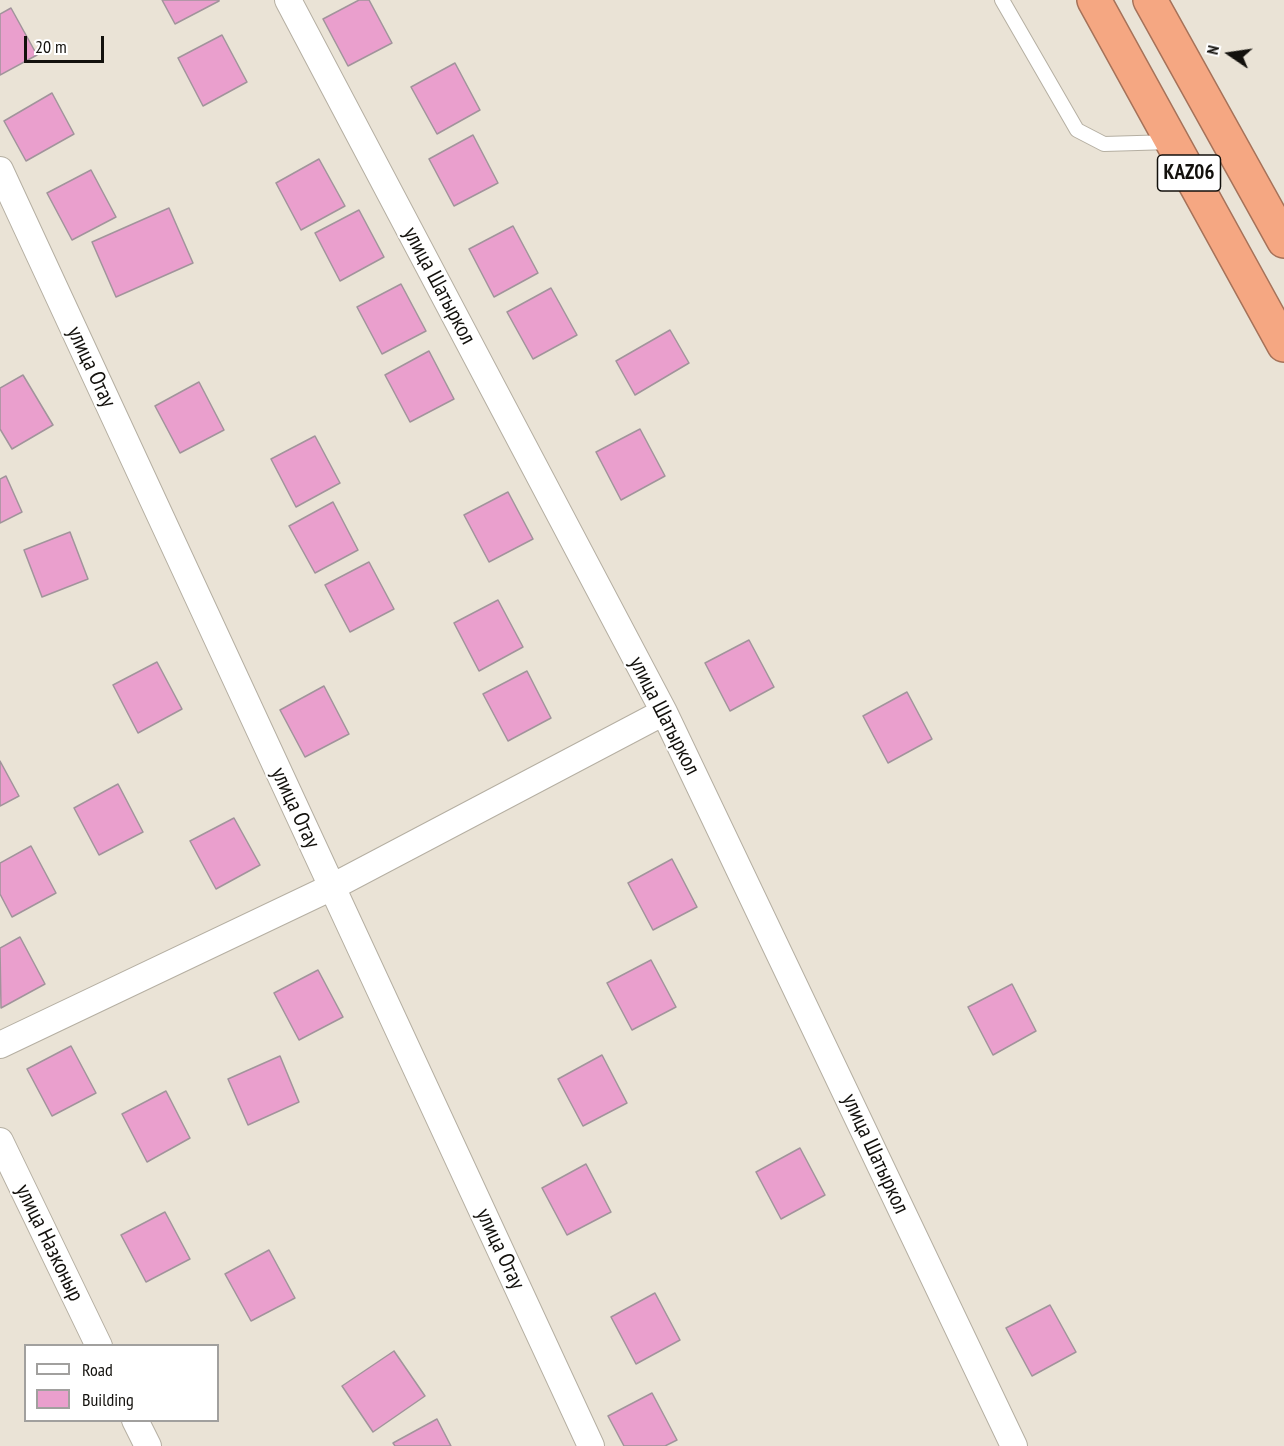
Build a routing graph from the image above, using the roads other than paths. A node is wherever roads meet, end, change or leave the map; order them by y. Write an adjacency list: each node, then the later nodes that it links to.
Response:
1 (288, 0): 9 (street, улица Шатыркол)
2 (1002, 0): 5 (lane)
3 (1094, 0): 5 (highway, KАZ06)
4 (1150, 0): 7 (highway, KАZ06)
5 (1172, 142): 8 (highway, KАZ06)
6 (0, 170): 10 (street, улица Отау)
7 (1284, 241)
8 (1284, 345)
9 (664, 712): 10 (street); 17 (street, улица Шатыркол)
10 (332, 887): 11 (street); 16 (street, улица Отау)
11 (0, 1045)
12 (0, 1142): 13 (street, улица Назконыр)
13 (98, 1344)
14 (136, 1422): 15 (street)
15 (148, 1446)
16 (591, 1446)
17 (1014, 1446)

